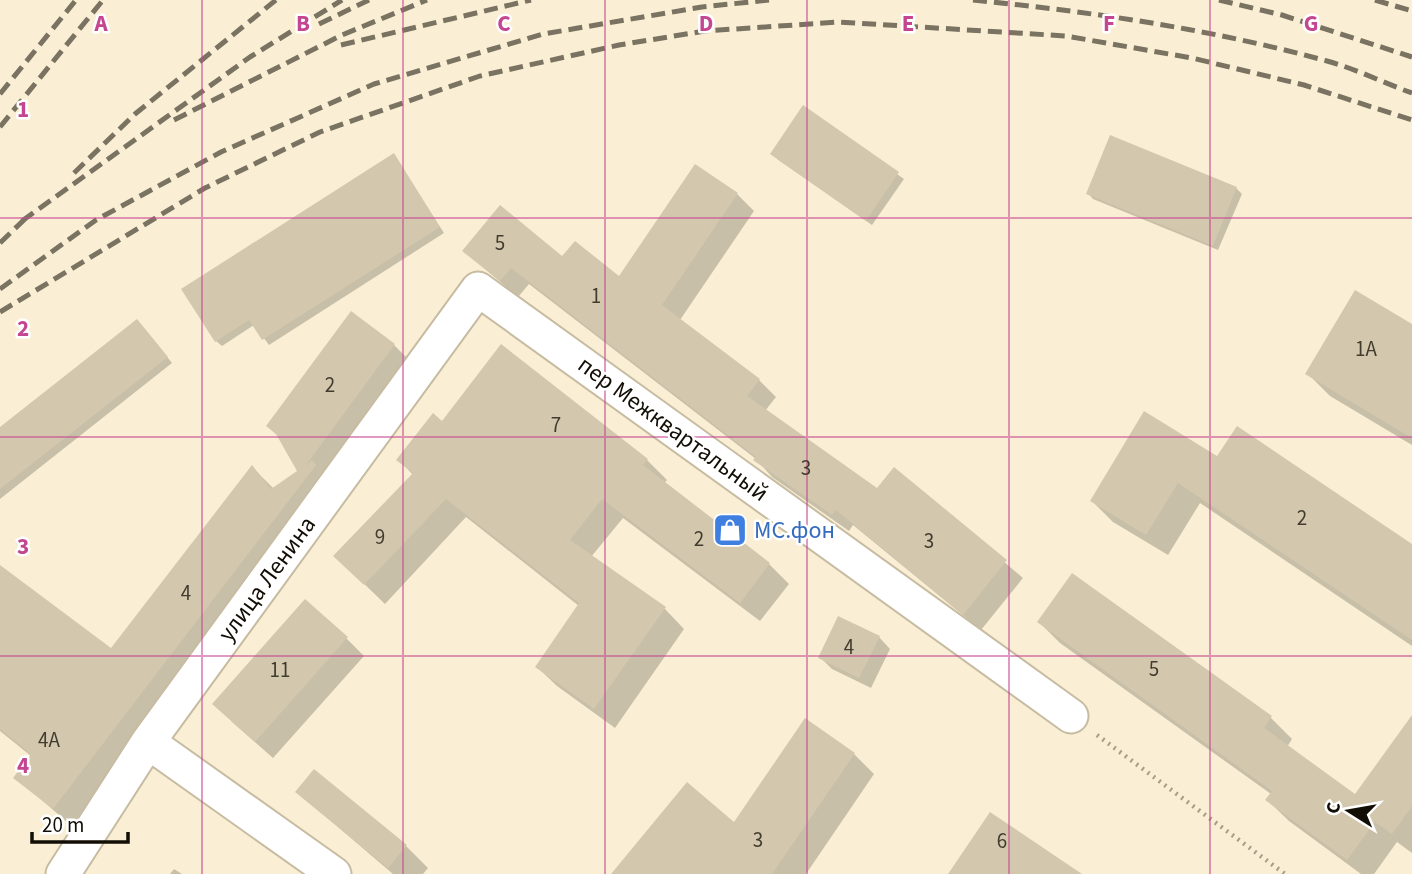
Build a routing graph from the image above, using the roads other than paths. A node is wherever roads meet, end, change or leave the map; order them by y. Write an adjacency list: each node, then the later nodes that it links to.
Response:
1 (478, 289): 2 (street, пер Межквартальный); 3 (street, улица Ленина)
2 (1071, 716)
3 (148, 742): 4 (street, улица Ленина); 5 (street)
4 (64, 874)
5 (334, 874)

